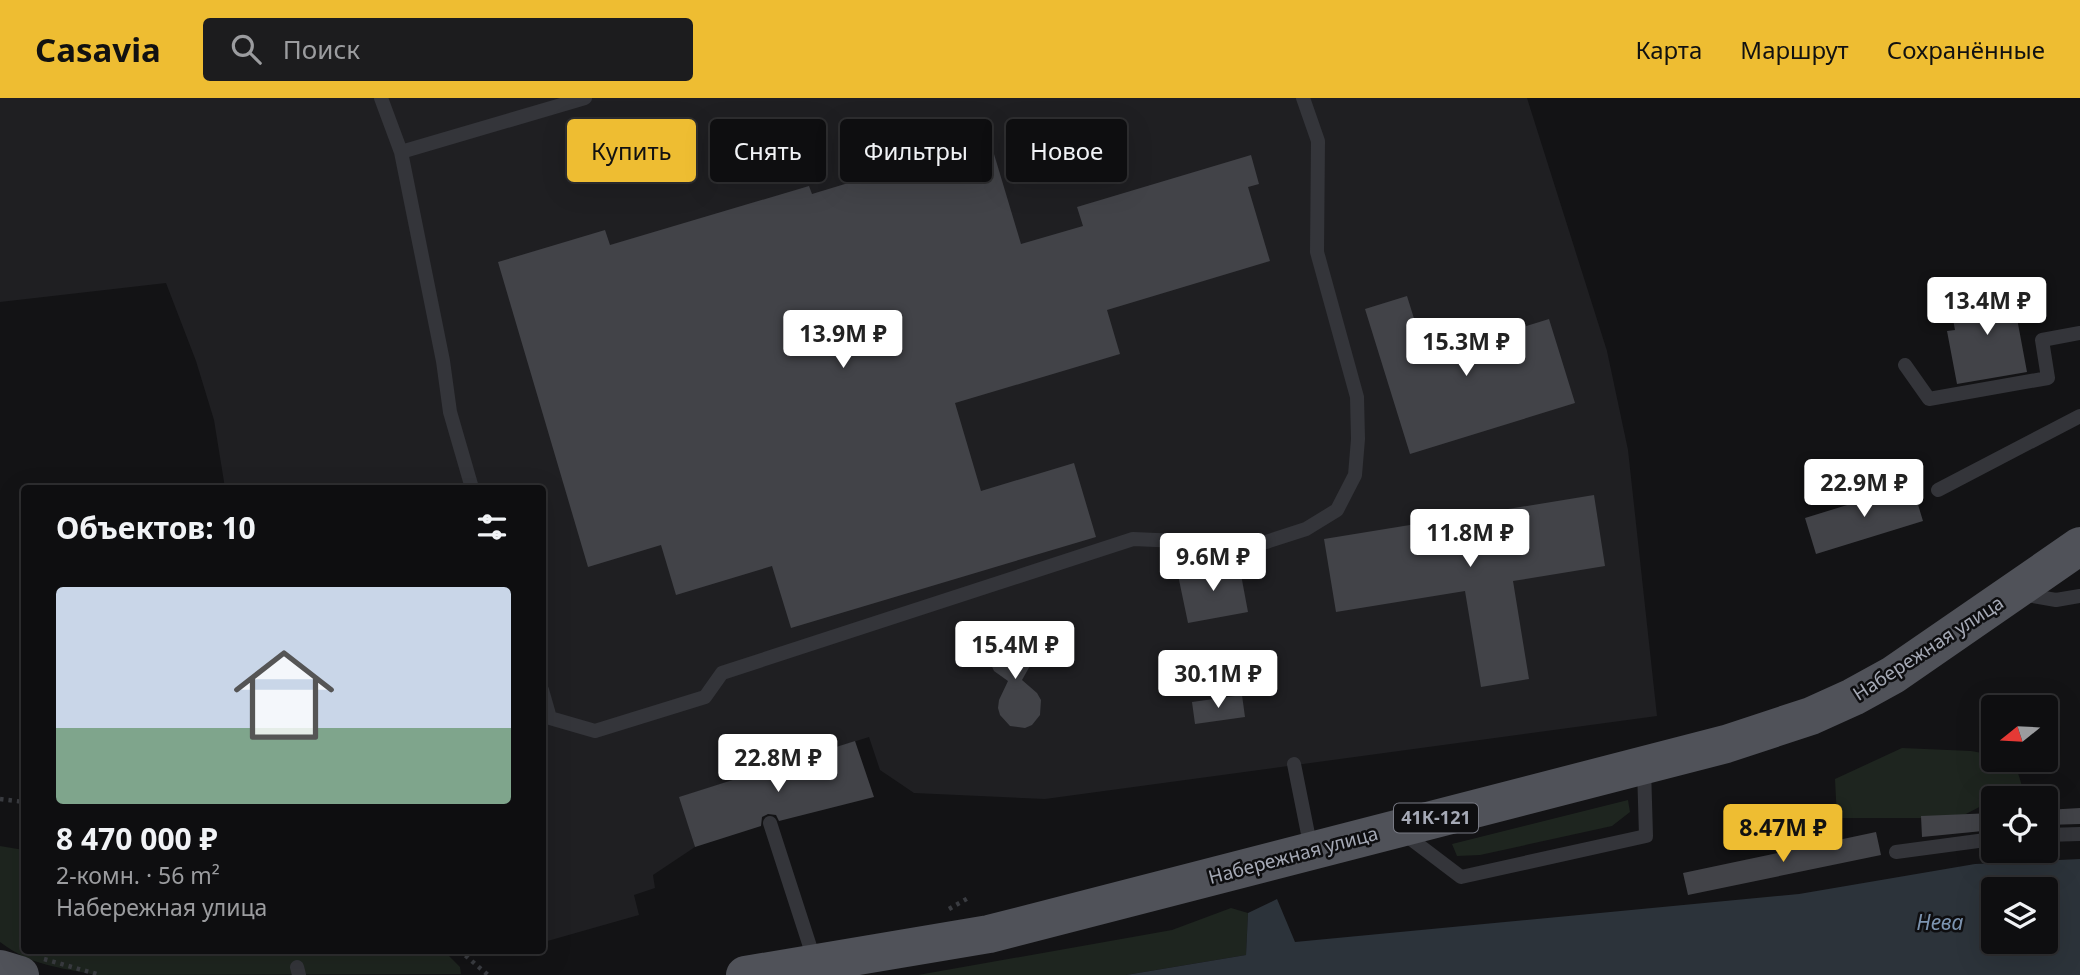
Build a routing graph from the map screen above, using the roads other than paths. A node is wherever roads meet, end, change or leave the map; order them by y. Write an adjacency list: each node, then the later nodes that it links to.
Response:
1 (381, 98): 4 (lane)
2 (585, 98): 4 (lane)
3 (1303, 98): 13 (lane)
4 (401, 152): 8 (lane)
5 (2080, 333): 6 (lane)
6 (1905, 365)
7 (2080, 416): 9 (lane)
8 (471, 485)
9 (1938, 490)
10 (2080, 546): 11 (main road, Набережная улица / 41К-121)
11 (2013, 593): 12 (lane); 15 (main road, Набережная улица / 41К-121)
12 (2080, 596)
13 (546, 704)
14 (1294, 764): 21 (lane)
15 (1644, 766): 17 (main road, Набережная улица / 41К-121); 17 (lane)
16 (770, 823): 23 (lane)
17 (1397, 828): 21 (main road, Набережная улица / 41К-121)
18 (2080, 834): 19 (lane)
19 (2058, 835)
20 (1981, 841): 22 (lane)
21 (1311, 850): 23 (main road, Набережная улица / 41К-121)
22 (1896, 852)
23 (815, 964): 26 (main road, Набережная улица / 41К-121)
24 (31, 967): 25 (main road)
25 (0, 969)
26 (745, 975)

